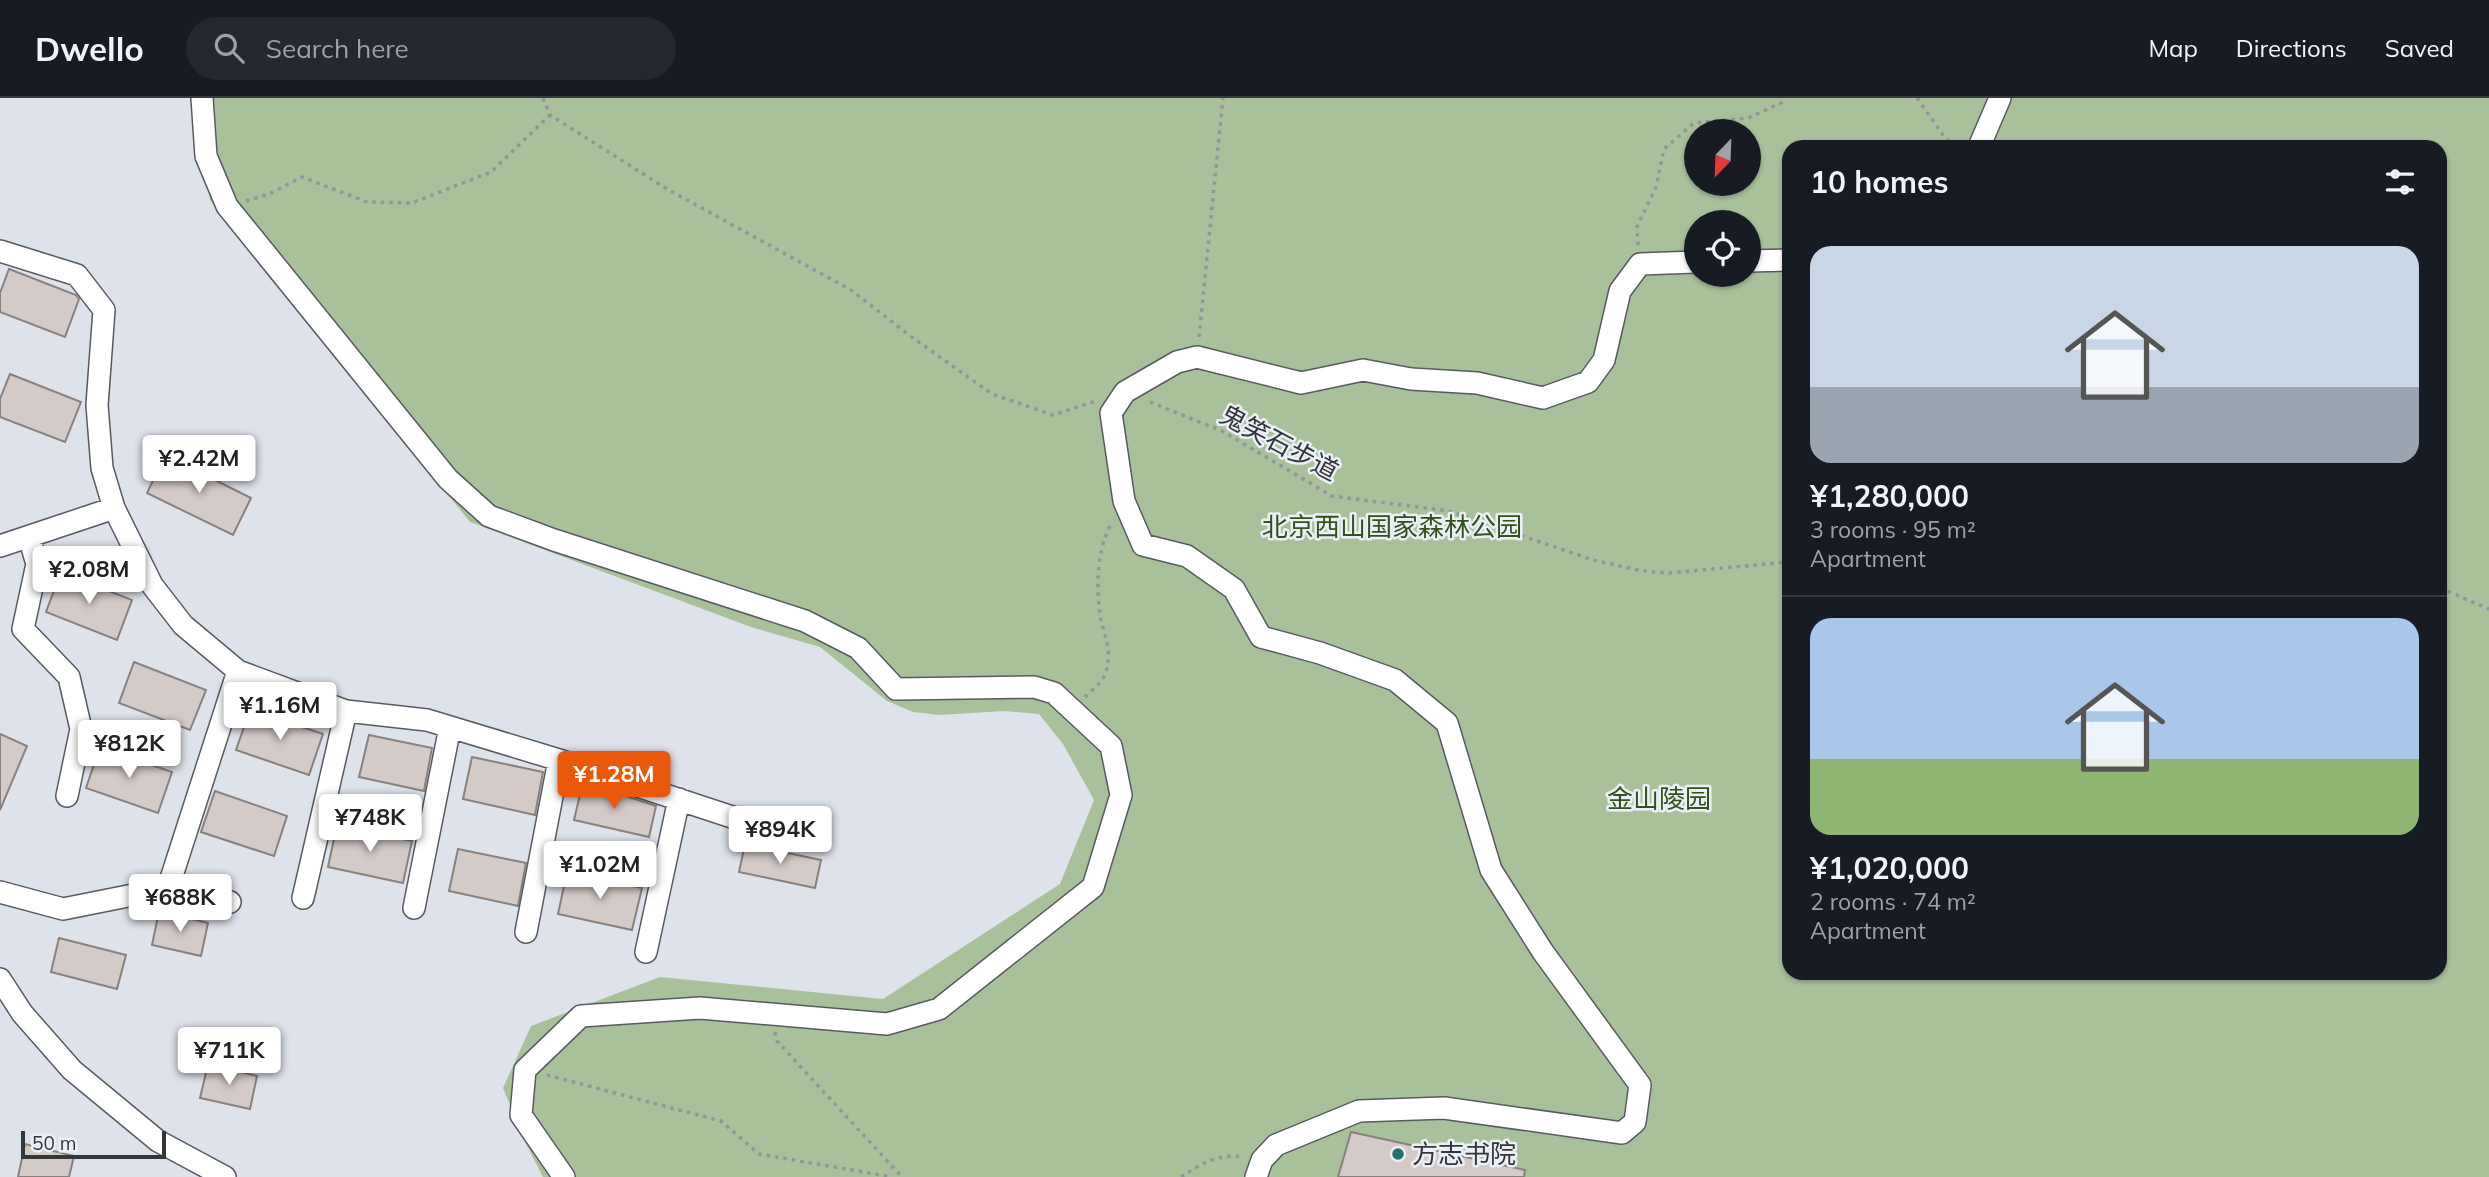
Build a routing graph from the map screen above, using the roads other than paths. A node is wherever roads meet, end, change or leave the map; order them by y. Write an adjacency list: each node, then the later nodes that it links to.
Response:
1 (202, 98): 28 (street)
2 (2000, 98): 3 (street)
3 (1982, 140)
4 (0, 251): 8 (street)
5 (1782, 260): 6 (street)
6 (1761, 261)
7 (1684, 262): 26 (street)
8 (114, 508): 9 (street); 11 (street)
9 (29, 537): 10 (street); 15 (street)
10 (0, 546)
11 (238, 671): 12 (street); 18 (street)
12 (346, 711): 13 (street); 20 (street)
13 (450, 727): 14 (street); 22 (street)
14 (559, 760): 16 (street); 23 (street)
15 (67, 796)
16 (679, 799): 17 (street); 24 (street)
17 (732, 817)
18 (168, 888): 19 (street); 21 (street)
19 (0, 892)
20 (303, 898)
21 (230, 902)
22 (414, 908)
23 (526, 932)
24 (646, 952)
25 (0, 979): 27 (street)
26 (1259, 1169)
27 (225, 1177)
28 (564, 1177)

